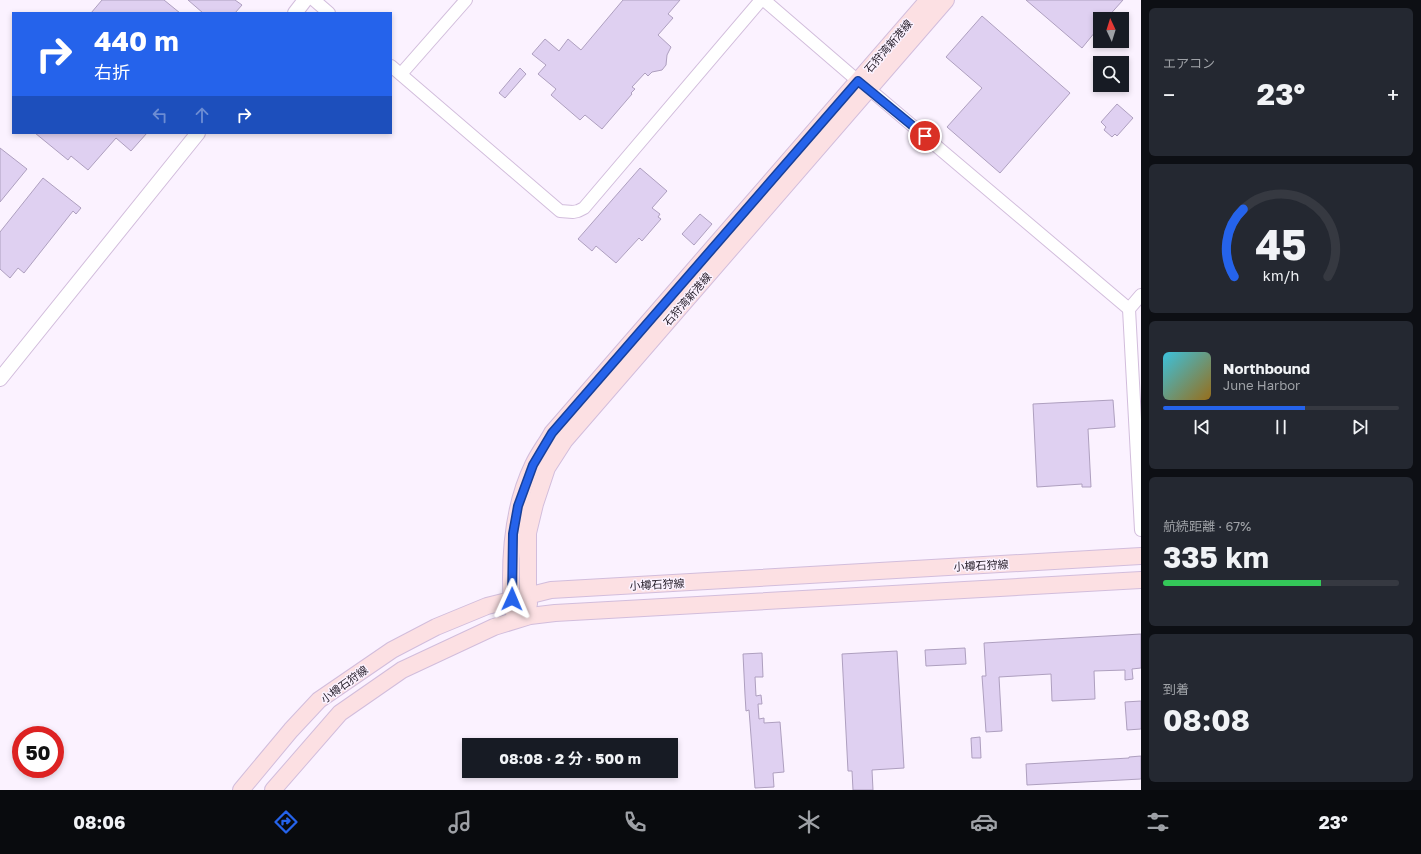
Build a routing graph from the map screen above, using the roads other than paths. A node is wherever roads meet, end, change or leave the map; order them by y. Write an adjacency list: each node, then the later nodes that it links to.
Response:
1 (305, 0): 7 (street)
2 (314, 0): 8 (street)
3 (466, 0): 10 (street)
4 (763, 0): 10 (street); 11 (street)
5 (928, 0): 11 (main road, 石狩湾新港線)
6 (946, 0): 11 (main road, 石狩湾新港線)
7 (296, 12)
8 (328, 12)
9 (392, 67): 10 (street)
10 (401, 74)
11 (863, 85): 14 (street); 19 (main road, 石狩湾新港線); 20 (main road, 石狩湾新港線)
12 (197, 134): 15 (street)
13 (1141, 295): 14 (street)
14 (1129, 309): 16 (street)
15 (0, 379)
16 (1141, 530)
17 (1141, 556): 19 (main road, 小樽石狩線)
18 (1141, 580): 21 (main road, 小樽石狩線)
19 (528, 595): 20 (main road, 小樽石狩線); 21 (main road, 石狩湾新港線)
20 (512, 599): 22 (main road, 石狩湾新港線); 23 (main road, 小樽石狩線)
21 (530, 616): 22 (main road, 小樽石狩線)
22 (513, 621): 24 (main road, 小樽石狩線)
23 (241, 790)
24 (273, 790)

